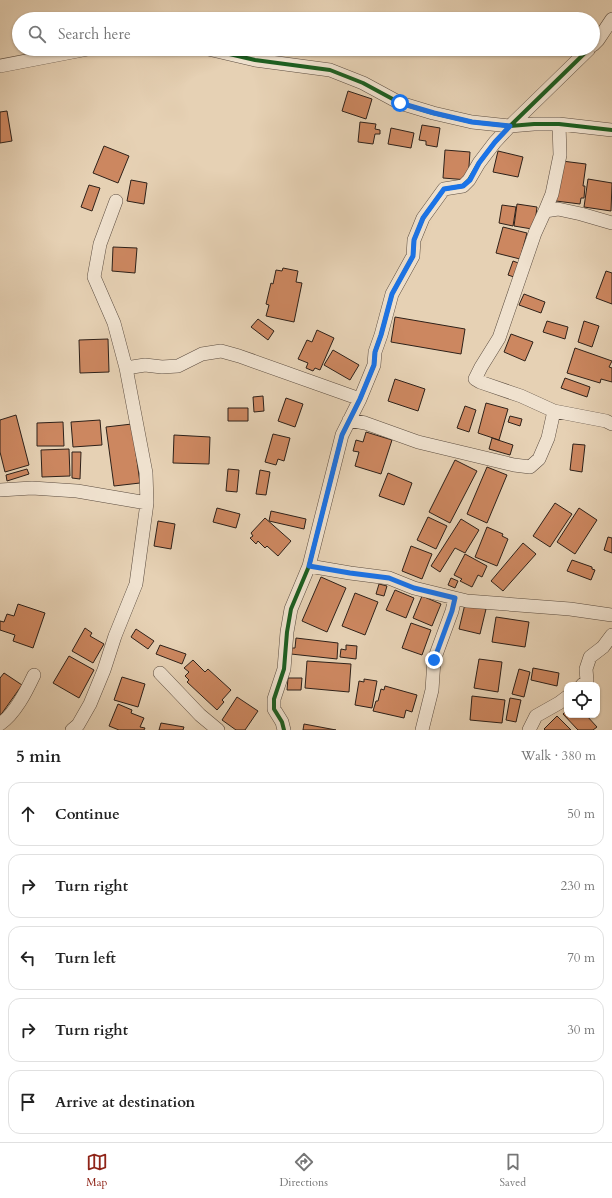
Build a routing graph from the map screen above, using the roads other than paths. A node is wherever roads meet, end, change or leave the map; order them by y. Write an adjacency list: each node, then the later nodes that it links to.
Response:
1 (612, 19): 2 (street)
2 (600, 37)
3 (52, 56): 6 (street)
4 (238, 56): 8 (street)
5 (582, 56): 8 (street)
6 (0, 66)
7 (559, 124): 8 (street); 9 (street); 11 (street)
8 (510, 126): 14 (street)
9 (612, 130)
10 (116, 201): 13 (street)
11 (545, 211): 12 (street); 15 (street)
12 (612, 223)
13 (126, 368): 14 (street); 19 (street)
14 (360, 399): 16 (street)
15 (554, 411): 16 (street); 17 (street)
16 (349, 420): 20 (street)
17 (612, 424)
18 (0, 490): 19 (street)
19 (147, 503): 29 (street)
20 (309, 566): 21 (street); 31 (street)
21 (455, 598): 22 (street); 32 (street)
22 (612, 615)
23 (612, 635): 26 (street)
24 (160, 673): 30 (street)
25 (34, 676): 28 (street)
26 (586, 682)
27 (564, 699): 33 (street)
28 (0, 724)
29 (72, 730)
30 (218, 730)
31 (284, 730)
32 (422, 730)
33 (529, 730)

